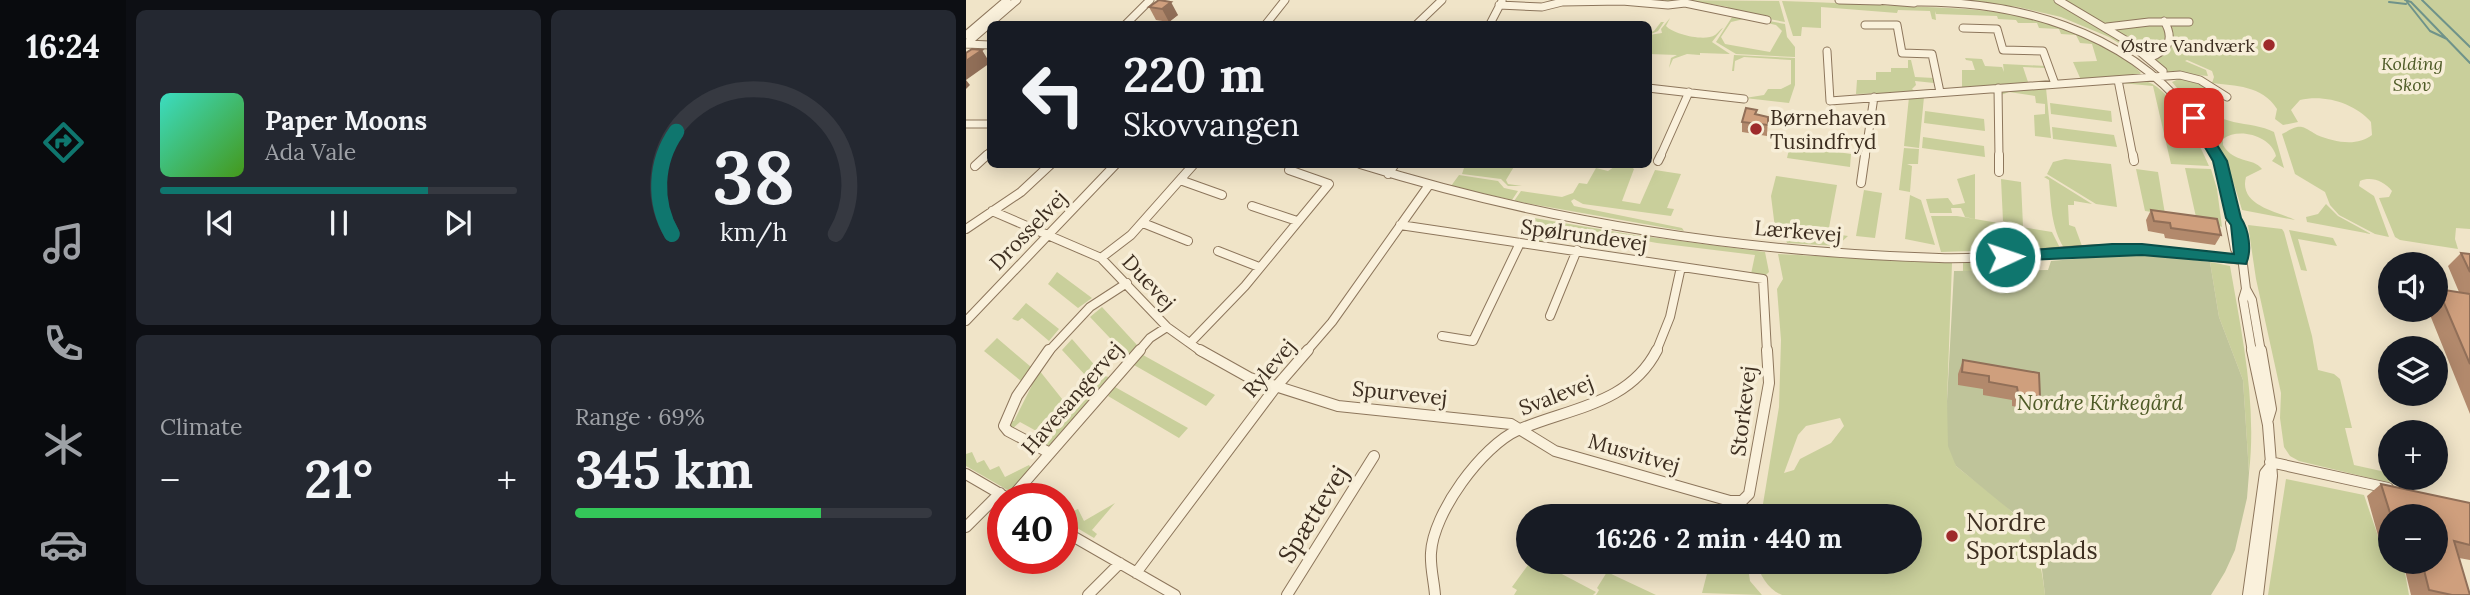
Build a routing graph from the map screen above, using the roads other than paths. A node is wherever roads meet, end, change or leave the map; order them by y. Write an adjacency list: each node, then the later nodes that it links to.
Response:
1 (1007, 0): 24 (street)
2 (1017, 0): 13 (street)
3 (1150, 0): 14 (street)
4 (1285, 0): 15 (street)
5 (1441, 0): 16 (street)
6 (1839, 0): 7 (street)
7 (1878, 0): 30 (street)
8 (2058, 0): 11 (street)
9 (2080, 0): 11 (street)
10 (1501, 3): 12 (street); 17 (street)
11 (2068, 5): 22 (street)
12 (1767, 20)
13 (993, 21)
14 (1129, 21)
15 (1268, 21)
16 (1420, 21)
17 (1492, 21)
18 (2164, 22): 19 (street); 22 (street); 28 (street)
19 (2189, 22)
20 (1865, 24): 36 (street)
21 (987, 26): 25 (street)
22 (2107, 27): 28 (street)
23 (1963, 28): 32 (street)
24 (966, 35)
25 (966, 44): 26 (street)
26 (987, 45)
27 (1826, 51): 37 (street)
28 (2149, 58): 29 (street)
29 (2163, 71)
30 (2156, 78): 31 (street); 38 (street); 70 (street)
31 (2118, 80): 32 (street); 44 (street)
32 (2055, 84): 34 (street)
33 (1652, 88): 35 (street)
34 (1998, 88): 36 (street); 52 (street)
35 (1689, 92): 39 (street); 43 (street)
36 (1940, 92): 37 (street)
37 (1874, 97): 55 (street)
38 (2227, 97)
39 (1744, 99)
40 (966, 124): 41 (street)
41 (987, 124)
42 (987, 155): 45 (street)
43 (1658, 161)
44 (2134, 161)
45 (975, 166)
46 (1047, 168): 59 (street)
47 (1112, 168): 64 (street, Drosselvej)
48 (1190, 168): 54 (street)
49 (1371, 168): 53 (street, Lærkevej)
50 (1392, 168): 53 (street)
51 (1289, 170): 60 (street)
52 (2000, 172)
53 (1388, 174): 56 (street, Lærkevej)
54 (1180, 180): 57 (street); 61 (street)
55 (1861, 183)
56 (1429, 185): 62 (street, Rylevej); 70 (street, Lærkevej)
57 (1222, 195)
58 (1252, 206): 60 (street)
59 (992, 211): 63 (street); 64 (street, Duevej)
60 (1297, 221): 71 (street)
61 (1143, 223): 65 (street); 69 (street)
62 (1399, 225): 66 (street, Spølrundevej); 80 (street, Rylevej)
63 (966, 229)
64 (1048, 233): 69 (street, Duevej); 76 (street, Drosselvej)
65 (1188, 241)
66 (1520, 243): 67 (street, Spølrundevej); 78 (street)
67 (1577, 250): 72 (street, Spølrundevej); 75 (street)
68 (1218, 251): 71 (street)
69 (1101, 258): 74 (street, Duevej)
70 (2241, 258): 84 (street)
71 (1259, 267): 79 (street)
72 (1681, 267): 73 (street, Spølrundevej); 81 (street, Svalevej)
73 (1763, 279): 89 (street, Storkevej)
74 (1127, 283): 77 (street, Duevej); 82 (street)
75 (1550, 316)
76 (966, 321)
77 (1167, 327): 79 (street, Duevej); 82 (street, Havesangervej)
78 (1443, 336)
79 (1190, 343): 80 (street, Duevej)
80 (1275, 388): 81 (street, Spurvevej); 94 (street, Rylevej)
81 (1523, 427): 89 (street, Musvitvej); 98 (street, Svalevej)
82 (1049, 453): 86 (street, Havesangervej)
83 (1374, 456): 97 (street, Spættevej)
84 (2270, 465): 88 (street); 99 (street); 100 (street)
85 (966, 474): 87 (street)
86 (1020, 483)
87 (987, 486)
88 (2404, 491)
89 (1742, 501)
90 (987, 511): 91 (street, Havesangervej)
91 (966, 527)
92 (1078, 539): 93 (street)
93 (1120, 563): 94 (street); 95 (street)
94 (1136, 573): 96 (street)
95 (1088, 595)
96 (1175, 595)
97 (1287, 595)
98 (1435, 595)
99 (2248, 595)
100 (2258, 595)

